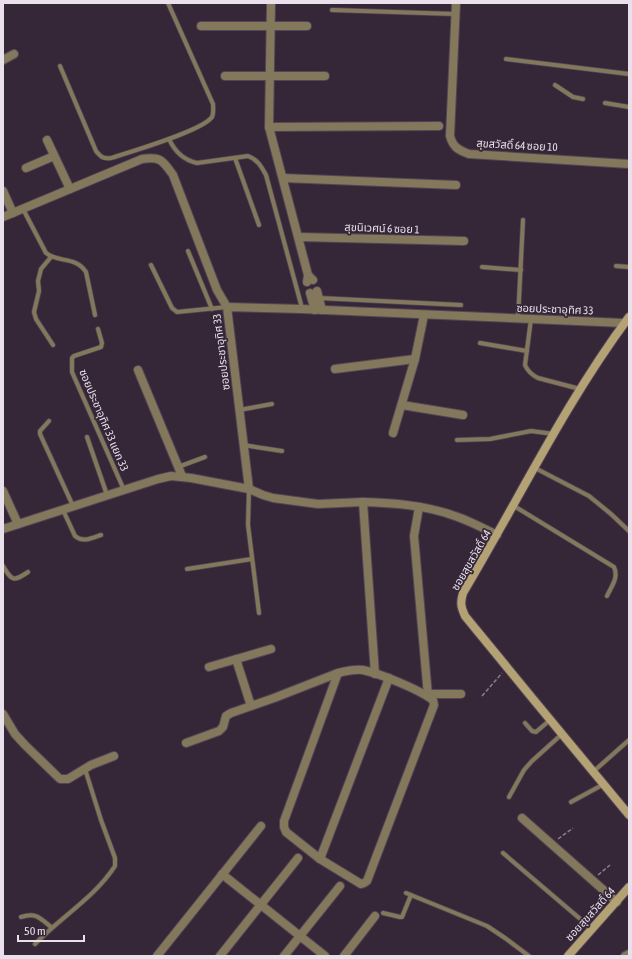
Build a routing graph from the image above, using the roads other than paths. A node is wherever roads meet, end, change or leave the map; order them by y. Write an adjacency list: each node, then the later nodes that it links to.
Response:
1 (168, 3): 23 (lane)
2 (271, 3): 8 (street)
3 (456, 3): 5 (street, สุขสวัสดิ์ 64 ซอย 10)
4 (332, 10): 5 (lane)
5 (456, 14): 27 (street, สุขสวัสดิ์ 64 ซอย 10)
6 (201, 26): 8 (street)
7 (307, 26): 8 (street)
8 (271, 27): 15 (street)
9 (14, 54): 11 (street)
10 (506, 59): 13 (lane)
11 (3, 60)
12 (60, 66): 23 (lane)
13 (629, 74)
14 (225, 76): 15 (street)
15 (270, 76): 16 (street); 22 (street)
16 (324, 76)
17 (555, 86): 18 (lane)
18 (583, 100)
19 (605, 103): 20 (lane)
20 (629, 107)
21 (439, 126): 22 (street)
22 (270, 127): 29 (street)
23 (170, 139): 26 (lane)
24 (47, 140): 25 (street)
25 (54, 156): 28 (street); 31 (street)
26 (235, 158): 37 (lane); 52 (lane)
27 (629, 164)
28 (26, 168)
29 (283, 178): 30 (street); 38 (street)
30 (456, 185)
31 (70, 189): 33 (street); 50 (street)
32 (3, 191): 34 (street)
33 (23, 209): 34 (street); 41 (lane)
34 (13, 213): 35 (street)
35 (3, 217)
36 (523, 220): 46 (lane)
37 (259, 225)
38 (299, 237): 39 (street, สุขนิเวศน์ 6 ซอย 1); 47 (street)
39 (464, 241)
40 (188, 251): 51 (lane)
41 (51, 258): 54 (lane); 61 (lane)
42 (151, 265): 51 (lane)
43 (616, 266): 45 (lane)
44 (482, 267): 46 (lane)
45 (629, 267)
46 (521, 270): 56 (lane)
47 (309, 279)
48 (314, 295): 49 (lane); 53 (street)
49 (461, 305)
50 (227, 307): 51 (lane); 52 (street, ซอยประชาอุทิศ 33); 69 (street, ซอยประชาอุทิศ 33)
51 (212, 309)
52 (302, 309): 53 (street, ซอยประชาอุทิศ 33)
53 (318, 310): 55 (street, ซอยประชาอุทิศ 33)
54 (95, 315)
55 (424, 315): 56 (street, ซอยประชาอุทิศ 33); 63 (street)
56 (518, 319): 57 (street, ซอยประชาอุทิศ 33)
57 (531, 319): 58 (street, ซอยประชาอุทิศ 33); 62 (lane)
58 (626, 320): 66 (street, ซอยสุขสวัสดิ์ 64)
59 (98, 329): 83 (lane, ซอยประชาอุทิศ 33 แยก 33)
60 (480, 343): 62 (lane)
61 (54, 345)
62 (527, 351): 66 (lane)
63 (415, 359): 64 (street); 68 (street)
64 (335, 369)
65 (138, 370): 79 (street)
66 (580, 389): 73 (street, ซอยสุขสวัสดิ์ 64)
67 (272, 404): 69 (lane)
68 (402, 405): 70 (street); 72 (street)
69 (239, 410): 76 (street, ซอยประชาอุทิศ 33)
70 (463, 416)
71 (49, 420): 87 (lane)
72 (394, 433)
73 (554, 434): 75 (lane); 80 (street, ซอยสุขสวัสดิ์ 64)
74 (87, 437): 85 (lane)
75 (457, 440)
76 (243, 445): 77 (lane); 82 (street, ซอยประชาอุทิศ 33)
77 (282, 451)
78 (205, 457): 79 (lane)
79 (178, 467): 81 (street)
80 (535, 468): 88 (street, ซอยสุขสวัสดิ์ 64); 93 (lane)
81 (182, 476): 82 (street); 83 (street)
82 (248, 489): 86 (street); 96 (lane)
83 (124, 490): 85 (street)
84 (3, 491): 91 (street)
85 (107, 495): 87 (street)
86 (363, 502): 89 (street); 106 (street)
87 (73, 506): 90 (street)
88 (514, 506): 95 (street, ซอยสุขสวัสดิ์ 64); 100 (lane)
89 (419, 507): 95 (street); 109 (street)
90 (63, 510): 91 (street); 94 (lane)
91 (18, 524): 92 (street)
92 (3, 529)
93 (629, 531)
94 (101, 535)
95 (498, 535): 112 (street, ซอยสุขสวัสดิ์ 64)
96 (252, 559): 98 (lane); 101 (lane)
97 (3, 566): 99 (lane)
98 (187, 569)
99 (28, 572)
100 (607, 596)
101 (259, 613)
102 (271, 649): 103 (street)
103 (236, 659): 104 (street); 110 (street)
104 (209, 667)
105 (338, 673): 106 (street); 110 (street); 128 (street)
106 (376, 674): 107 (street)
107 (389, 678): 109 (street); 128 (street)
108 (461, 694): 109 (street)
109 (428, 695): 128 (street)
110 (251, 706): 116 (street)
111 (3, 714): 118 (street)
112 (550, 720): 113 (lane); 114 (street, ซอยสุขสวัสดิ์ 64)
113 (525, 723)
114 (563, 734): 119 (street, ซอยสุขสวัสดิ์ 64); 121 (lane)
115 (629, 740): 119 (lane)
116 (186, 743)
117 (114, 756): 118 (street)
118 (85, 769): 136 (lane)
119 (594, 772): 120 (street, ซอยสุขสวัสดิ์ 64)
120 (604, 784): 122 (lane); 123 (street, ซอยสุขสวัสดิ์ 64)
121 (509, 797)
122 (571, 802)
123 (629, 815)
124 (522, 818): 132 (street)
125 (261, 826): 129 (street)
126 (503, 853): 137 (lane)
127 (298, 858): 133 (street)
128 (320, 859)
129 (222, 874): 133 (street); 140 (street)
130 (340, 886): 138 (street)
131 (629, 887): 132 (street, ซอยสุขสวัสดิ์ 64)
132 (616, 902): 137 (street, ซอยสุขสวัสดิ์ 64)
133 (261, 905): 138 (street); 141 (street)
134 (379, 914): 144 (street); 145 (lane)
135 (21, 917): 136 (lane)
136 (51, 927): 139 (lane)
137 (592, 929): 146 (street, ซอยสุขสวัสดิ์ 64)
138 (300, 936): 142 (street); 143 (street)
139 (35, 944)
140 (157, 956)
141 (220, 956)
142 (284, 956)
143 (325, 956)
144 (344, 956)
145 (529, 956)
146 (568, 956)

